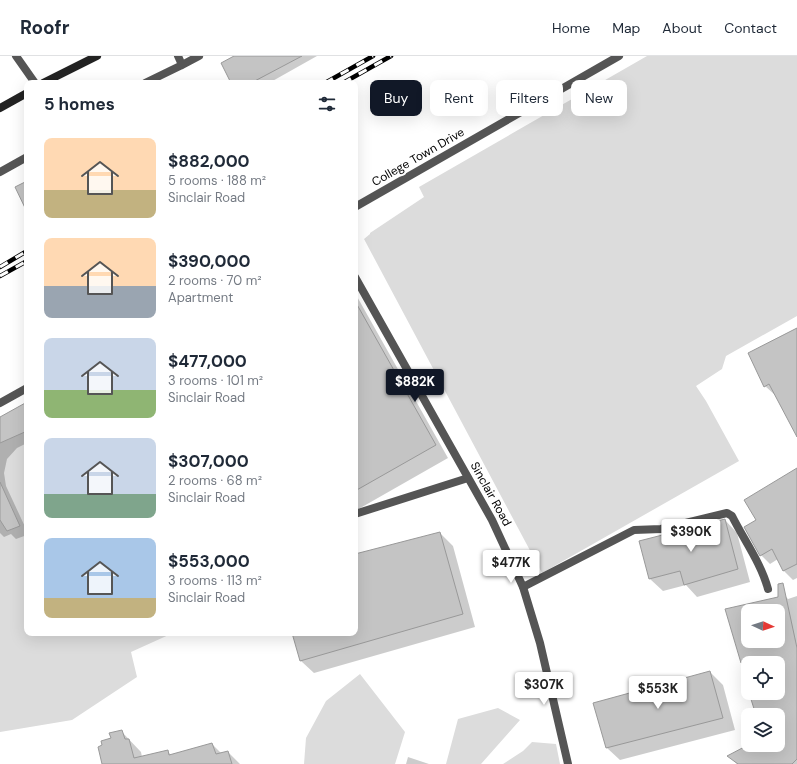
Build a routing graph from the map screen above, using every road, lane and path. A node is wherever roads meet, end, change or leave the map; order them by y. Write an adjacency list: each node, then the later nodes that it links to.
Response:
1 (16, 56): 7 (street)
2 (97, 56): 8 (main road)
3 (178, 56): 6 (street)
4 (199, 56): 6 (street)
5 (619, 56): 14 (street, College Town Drive)
6 (182, 65): 9 (street)
7 (33, 80)
8 (50, 80)
9 (151, 80)
10 (24, 95): 11 (main road)
11 (0, 108)
12 (24, 159): 13 (street)
13 (0, 172)
14 (358, 205)
15 (358, 282): 18 (street, Sinclair Road)
16 (24, 390): 17 (street)
17 (0, 403)
18 (468, 478): 19 (street); 20 (street, Sinclair Road)
19 (358, 513)
20 (523, 588): 21 (street); 22 (street, Sinclair Road)
21 (768, 589)
22 (568, 764)

